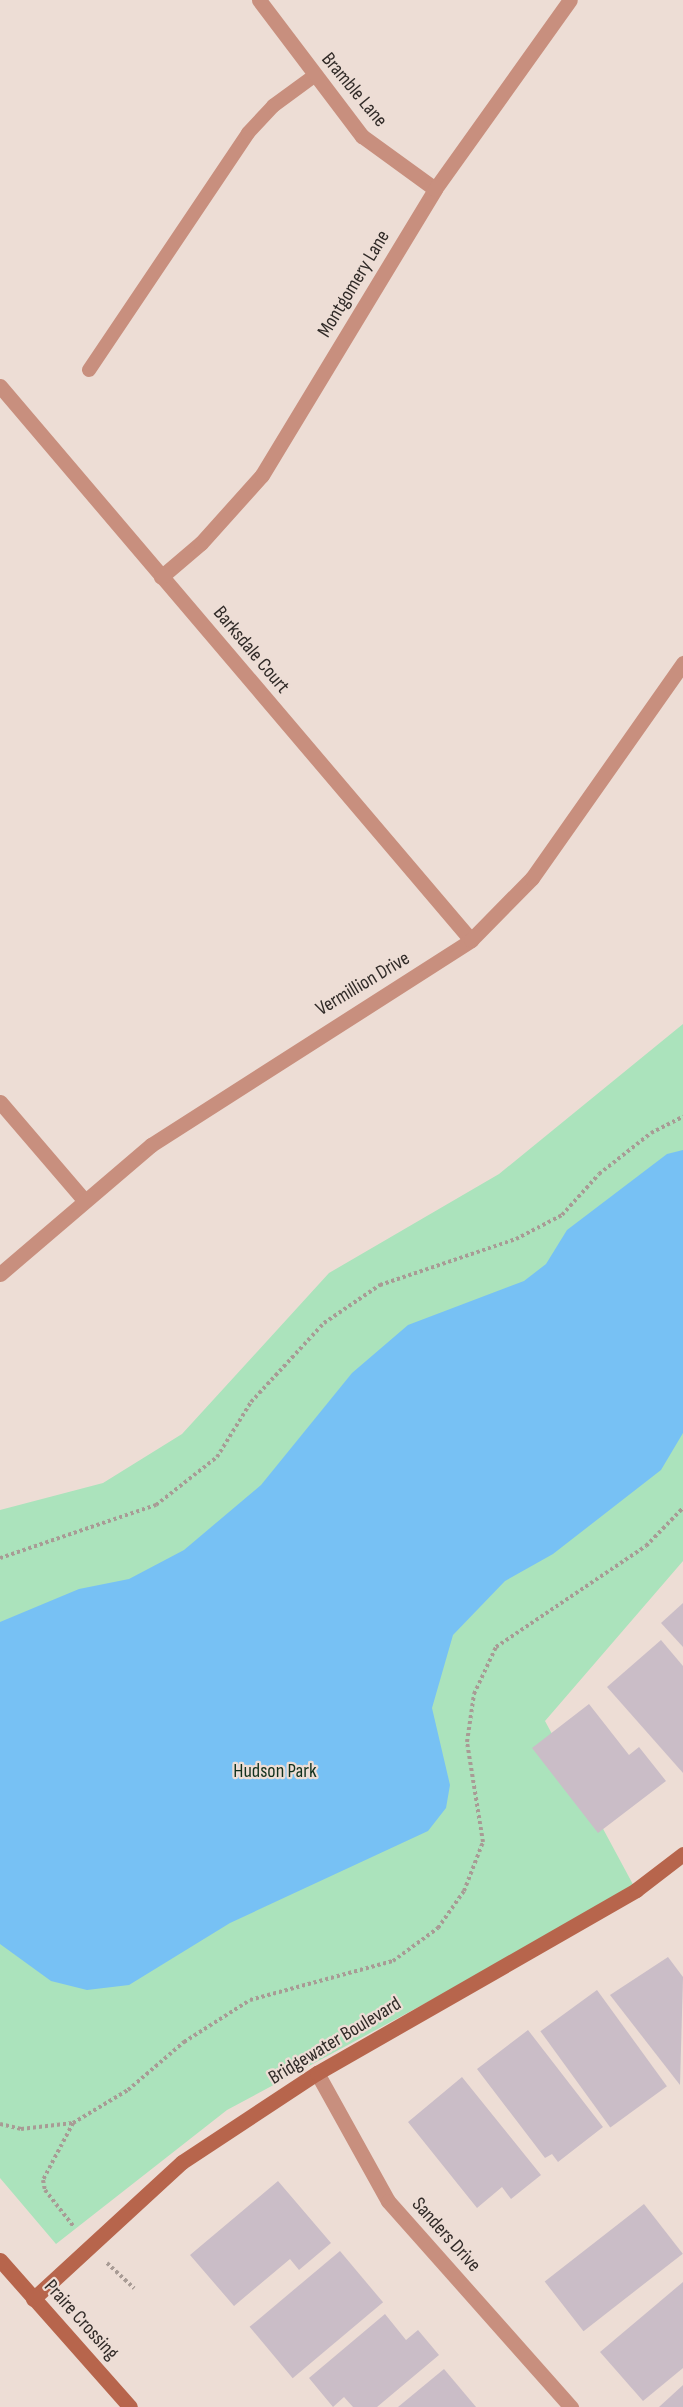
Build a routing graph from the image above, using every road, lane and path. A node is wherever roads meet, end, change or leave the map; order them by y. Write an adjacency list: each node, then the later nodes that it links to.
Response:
1 (259, 0): 3 (street, Bramble Lane)
2 (570, 0): 4 (street, Montgomery Lane)
3 (314, 76): 4 (street, Bramble Lane); 5 (lane)
4 (435, 189): 7 (street, Montgomery Lane)
5 (89, 370)
6 (0, 386): 7 (street, Barksdale Court)
7 (161, 577): 9 (street, Barksdale Court)
8 (683, 663): 9 (street, Vermillion Drive)
9 (471, 940): 12 (street, Vermillion Drive)
10 (0, 1102): 12 (street)
11 (683, 1118): 15 (path)
12 (83, 1199): 13 (street, Vermillion Drive)
13 (0, 1274)
14 (683, 1508): 18 (path)
15 (0, 1558)
16 (683, 1854): 17 (street, Bridgewater Boulevard)
17 (317, 2073): 20 (street, Bridgewater Boulevard); 25 (street, Sanders Drive)
18 (73, 2123): 19 (path); 20 (path)
19 (0, 2124)
20 (91, 2246): 22 (path); 23 (street, Bridgewater Boulevard)
21 (0, 2260): 23 (street, Praire Crossing)
22 (134, 2288)
23 (33, 2299): 24 (street, Praire Crossing)
24 (130, 2407)
25 (570, 2407)

